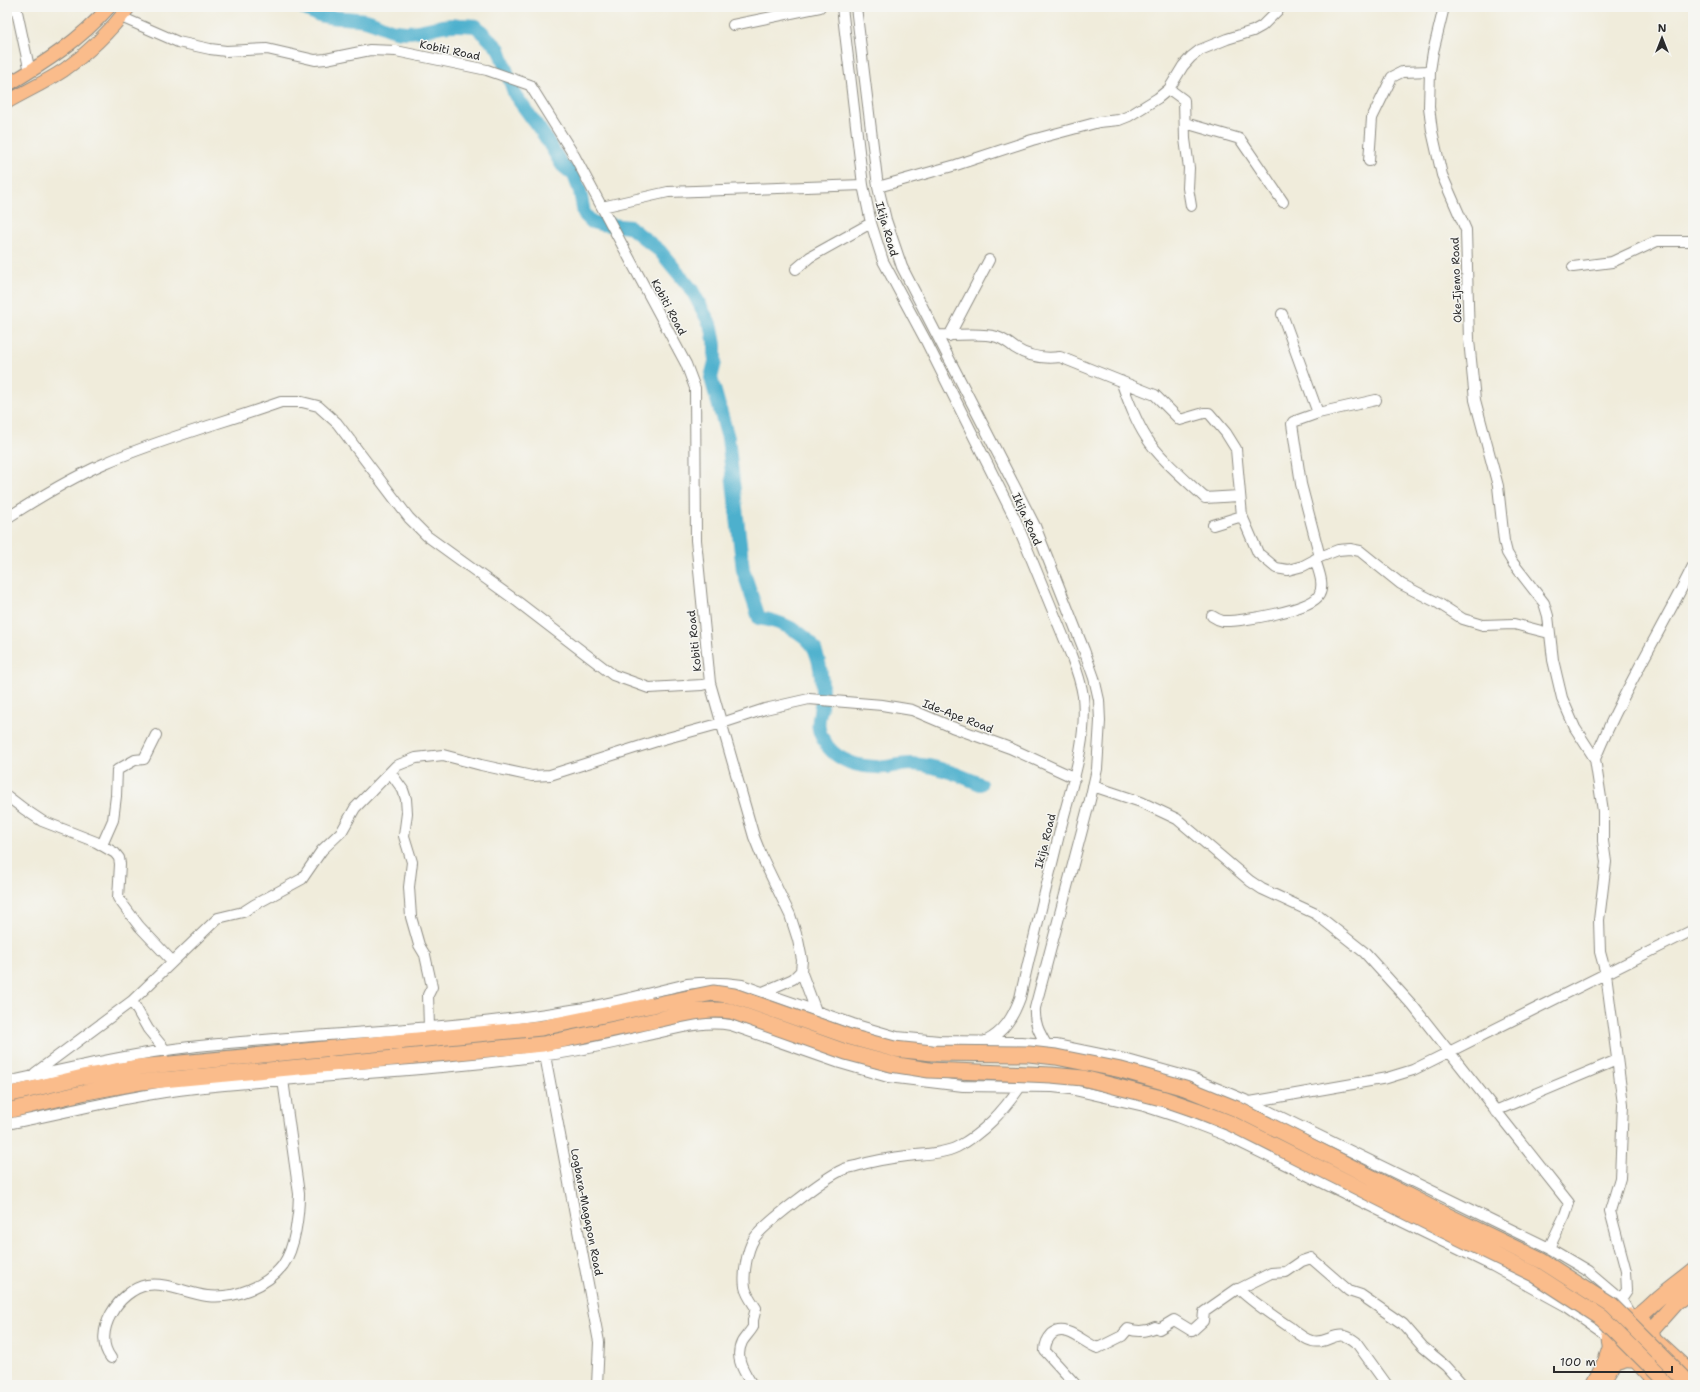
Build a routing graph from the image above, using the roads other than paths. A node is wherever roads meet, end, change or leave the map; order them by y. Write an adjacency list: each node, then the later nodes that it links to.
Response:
1 (16, 7): 11 (street)
2 (109, 7): 11 (main road)
3 (820, 7): 9 (street)
4 (842, 7): 17 (street, Ikija Road)
5 (856, 7): 18 (street, Ikija Road)
6 (1281, 7): 13 (street)
7 (1444, 7): 10 (street, Oke-Ijemo Road)
8 (125, 12): 14 (main road); 21 (street, Kobiti Road)
9 (733, 24)
10 (1430, 71): 16 (street); 39 (street, Oke-Ijemo Road)
11 (30, 72): 12 (main road)
12 (7, 85)
13 (1169, 89): 15 (street); 18 (street)
14 (7, 102)
15 (1185, 122): 19 (street); 20 (street)
16 (1369, 160)
17 (863, 185): 21 (street); 22 (street, Ikija Road)
18 (878, 187): 28 (street, Ikija Road)
19 (1283, 202)
20 (1191, 206)
21 (602, 207): 40 (street, Kobiti Road)
22 (871, 223): 26 (street); 45 (street, Ikija Road)
23 (1693, 241): 25 (street)
24 (989, 260): 28 (street)
25 (1573, 267)
26 (796, 269)
27 (1282, 314): 31 (street)
28 (944, 336): 29 (street); 46 (street, Ikija Road)
29 (1121, 381): 32 (street); 32 (street)
30 (1376, 400): 31 (street)
31 (1318, 413): 36 (street)
32 (1239, 496): 33 (street)
33 (1242, 516): 35 (street); 36 (street)
34 (7, 518): 40 (street)
35 (1213, 525)
36 (1317, 558): 38 (street); 39 (street)
37 (1693, 566): 43 (street)
38 (1212, 616)
39 (1549, 633): 43 (street, Oke-Ijemo Road)
40 (710, 683): 41 (street, Kobiti Road)
41 (722, 723): 44 (street, Ide-Ape Road); 45 (street, Ide-Ape Road); 51 (street, Kobiti Road)
42 (156, 735): 48 (street)
43 (1595, 759): 52 (street)
44 (390, 772): 50 (street, Ide-Ape Road); 57 (street)
45 (1075, 778): 59 (street, Ikija Road)
46 (1093, 786): 60 (street, Ikija Road); 63 (street)
47 (7, 796): 48 (street)
48 (102, 845): 50 (street)
49 (1693, 930): 52 (street)
50 (172, 961): 54 (street, Ide-Ape Road)
51 (801, 971): 53 (street); 55 (street, Kobiti Road)
52 (1606, 974): 63 (street); 64 (street)
53 (763, 992): 55 (street); 56 (street)
54 (132, 1002): 62 (street); 65 (street, Ide-Ape Road)
55 (816, 1011): 58 (street)
56 (540, 1021): 57 (street); 70 (highway); 95 (highway, bridge)
57 (429, 1027): 62 (street)
58 (939, 1041): 59 (street); 68 (street)
59 (985, 1042): 60 (street)
60 (1046, 1044): 71 (street)
61 (544, 1050): 66 (street); 68 (street); 72 (highway); 86 (street, Logbara-Magapon Road); 94 (highway, bridge)
62 (166, 1051): 65 (street)
63 (1449, 1052): 71 (street); 73 (street)
64 (1617, 1060): 73 (street); 79 (street)
65 (30, 1077): 67 (street)
66 (283, 1080): 74 (street); 83 (street)
67 (7, 1082)
68 (935, 1084): 69 (street)
69 (1020, 1087): 82 (street); 87 (street)
70 (7, 1095)
71 (1250, 1102): 75 (street)
72 (7, 1111)
73 (1495, 1111): 75 (street)
74 (7, 1124)
75 (1550, 1248): 79 (street)
76 (1693, 1271): 80 (highway)
77 (1239, 1289): 88 (street); 89 (street); 90 (street)
78 (1693, 1289): 81 (highway)
79 (1621, 1299): 80 (street)
80 (1634, 1317): 81 (highway); 82 (highway)
81 (1652, 1334): 84 (highway); 85 (main road)
82 (1610, 1342): 84 (highway); 91 (main road)
83 (111, 1358)
84 (1631, 1360): 92 (main road); 93 (main road)
85 (1693, 1374)
86 (597, 1385)
87 (752, 1385)
88 (1076, 1385)
89 (1387, 1385)
90 (1464, 1385)
91 (1592, 1385)
92 (1602, 1385)
93 (1657, 1385)
94 (1669, 1385)
95 (1691, 1385)

